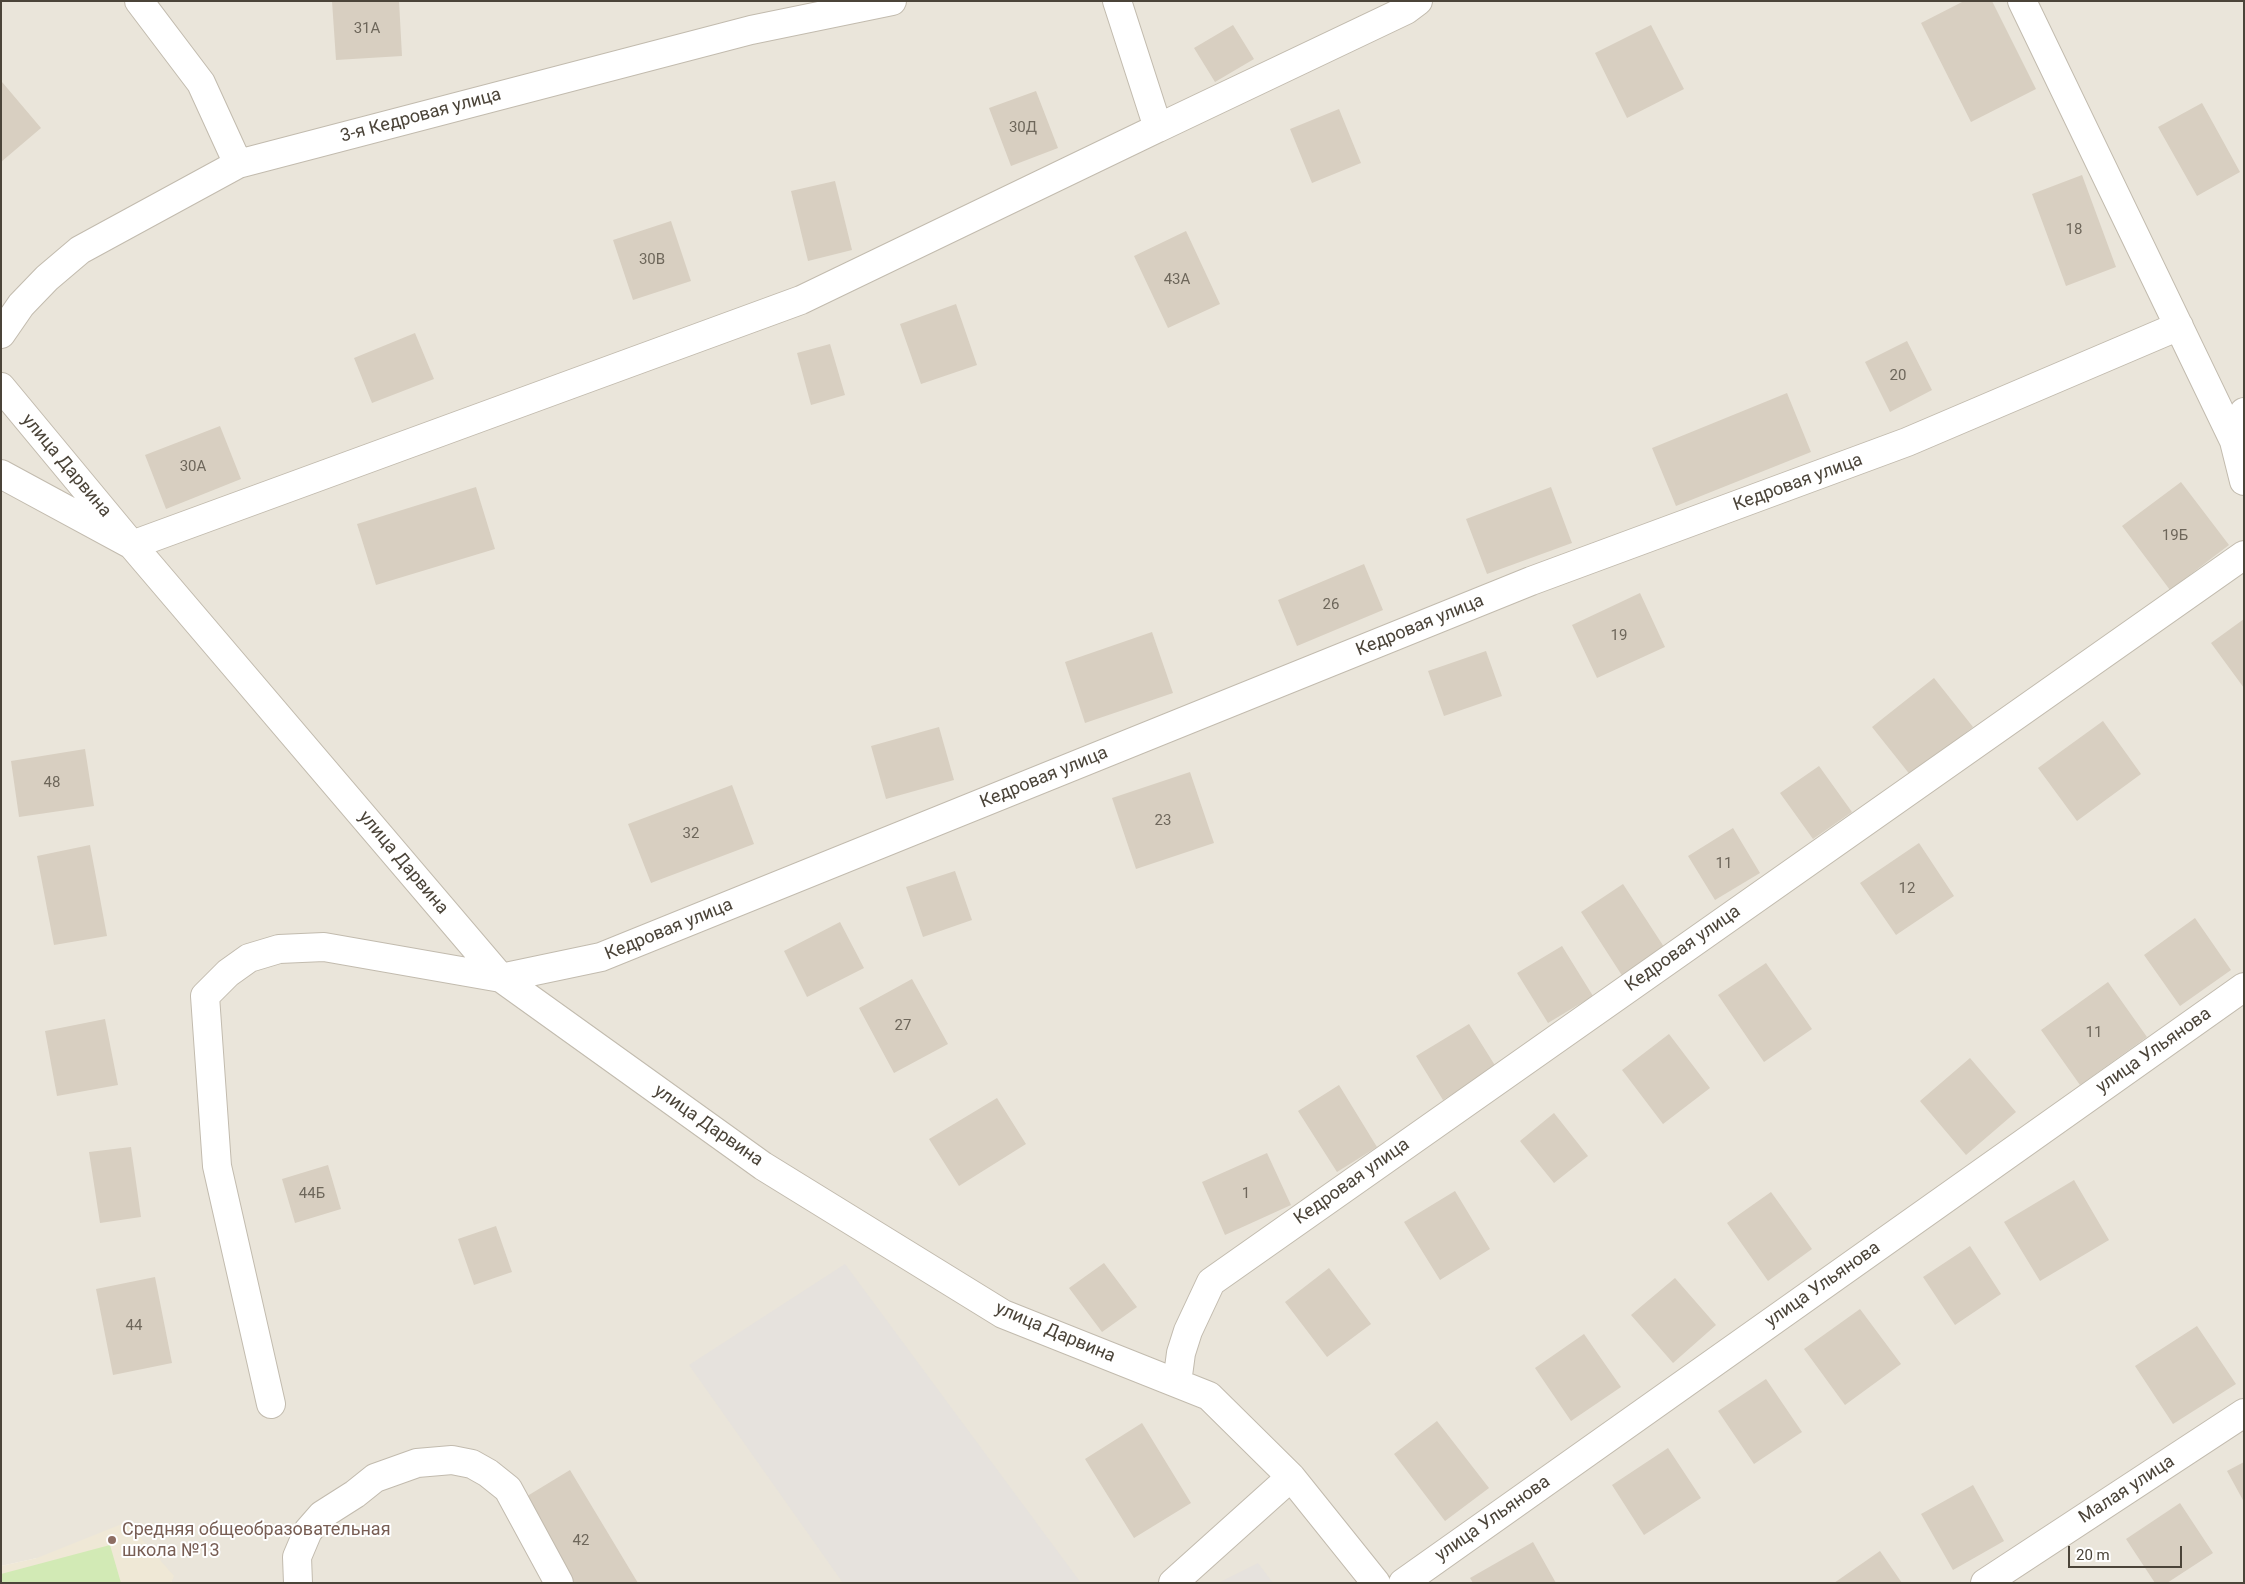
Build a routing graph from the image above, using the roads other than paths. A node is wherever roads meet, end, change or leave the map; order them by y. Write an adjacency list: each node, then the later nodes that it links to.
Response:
1 (139, 1): 7 (street)
2 (892, 1): 7 (street, 3-я Кедровая улица)
3 (1117, 1): 6 (street)
4 (1418, 1): 6 (street)
5 (2022, 1): 8 (street)
6 (1158, 128): 15 (street)
7 (238, 164): 9 (street, 3-я Кедровая улица)
8 (2179, 326): 12 (street); 17 (street, Кедровая улица)
9 (1, 334)
10 (1, 387): 15 (street, улица Дарвина)
11 (2244, 412): 12 (street)
12 (2234, 441): 14 (street)
13 (1, 474): 15 (street, улица Дарвина)
14 (2244, 481)
15 (132, 545): 17 (street, улица Дарвина)
16 (2244, 555): 19 (street, Кедровая улица)
17 (501, 978): 19 (street, улица Дарвина); 20 (street)
18 (2244, 987): 27 (street, улица Ульянова)
19 (1178, 1383): 22 (street, улица Дарвина)
20 (271, 1404)
21 (2244, 1413): 28 (street, Малая улица)
22 (1291, 1478): 25 (street); 26 (street, улица Дарвина)
23 (298, 1583): 24 (street)
24 (559, 1583)
25 (1173, 1583)
26 (1376, 1583)
27 (1403, 1583)
28 (1985, 1583)

